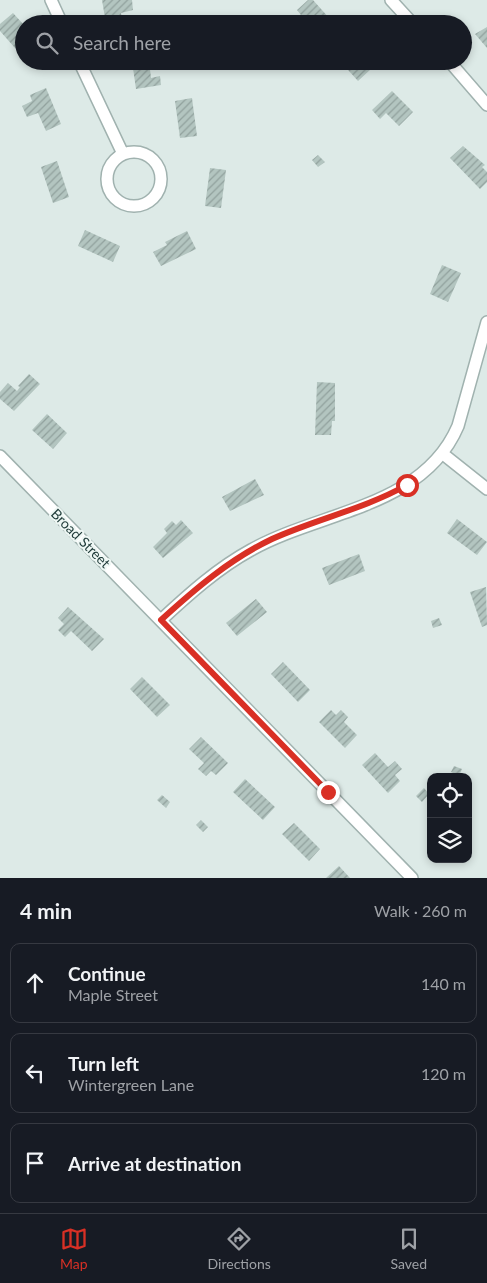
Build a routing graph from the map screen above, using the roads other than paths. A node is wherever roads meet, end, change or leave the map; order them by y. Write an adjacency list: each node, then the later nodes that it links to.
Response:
1 (51, 0): 3 (street)
2 (391, 0): 4 (street)
3 (58, 15)
4 (405, 15)
5 (83, 70): 8 (street)
6 (457, 70): 7 (street)
7 (487, 105)
8 (123, 154): 8 (street)
9 (487, 322): 10 (street)
10 (443, 454): 12 (street); 13 (street)
11 (0, 456): 13 (street, Broad Street)
12 (487, 489)
13 (161, 620): 14 (street, Broad Street)
14 (412, 878)

